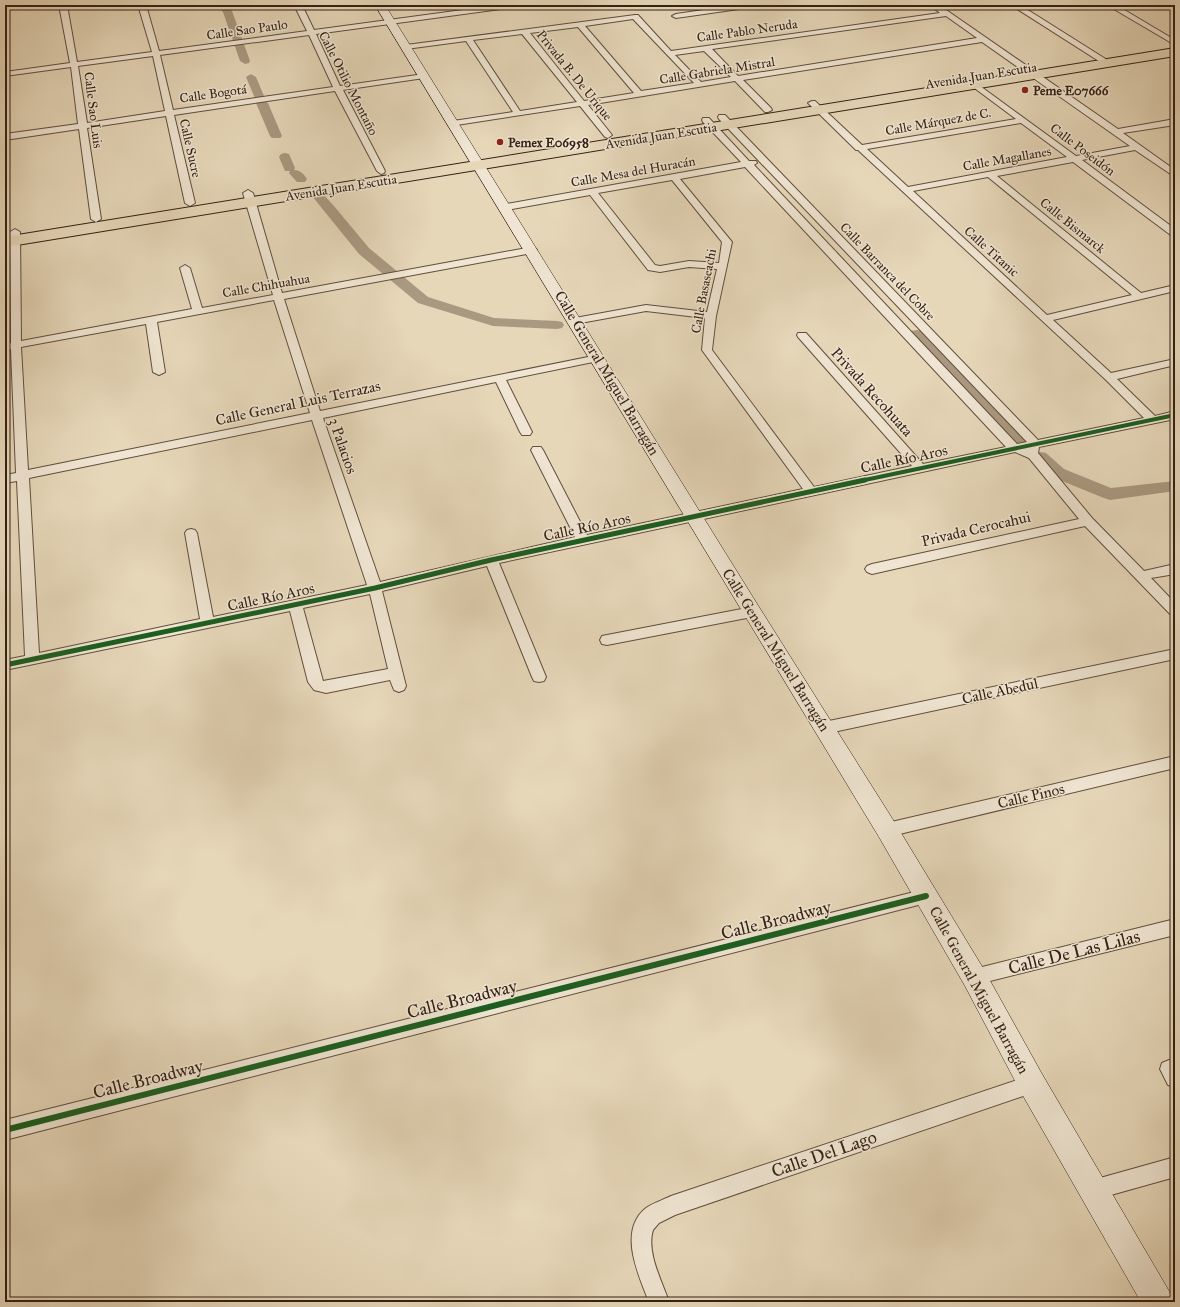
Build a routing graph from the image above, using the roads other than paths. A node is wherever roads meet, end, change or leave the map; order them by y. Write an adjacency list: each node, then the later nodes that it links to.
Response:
1 (63, 5): 25 (street, Calle Sao Luis)
2 (142, 5): 22 (street, Calle Sucre)
3 (298, 5): 15 (street, Calle Otilio Montaño)
4 (516, 5): 9 (street, Calle Sao Paulo)
5 (753, 5): 12 (street)
6 (934, 5): 11 (street)
7 (1015, 5): 24 (street)
8 (1111, 5): 18 (street)
9 (499, 6): 10 (street, Calle Sao Paulo)
10 (386, 14): 15 (street, Calle Sao Paulo); 19 (main road, Calle General Miguel Barragán)
11 (946, 14): 17 (street); 20 (street, Calle Pablo Neruda)
12 (676, 16)
13 (580, 24): 14 (street); 23 (street); 33 (street)
14 (524, 31): 16 (street); 34 (street, Privada B. De Urique)
15 (311, 32): 22 (street, Calle Sao Paulo); 32 (street, Calle Otilio Montaño)
16 (468, 38): 19 (street); 38 (street)
17 (984, 39): 26 (street); 29 (street, Calle Gabriela Mistral)
18 (1175, 44): 24 (main road, Avenida Juan Escutia)
19 (406, 47): 28 (main road, Calle General Miguel Barragán)
20 (706, 48): 23 (street, Calle Pablo Neruda); 29 (street)
21 (1175, 52): 24 (main road, Avenida Juan Escutia)
22 (156, 53): 25 (street, Calle Sao Paulo); 37 (street, Calle Sucre)
23 (671, 53): 30 (street)
24 (1102, 60): 26 (main road, Avenida Juan Escutia)
25 (74, 64): 27 (street, Calle Sao Paulo); 43 (street, Calle Sao Luis)
26 (1031, 71): 31 (main road, Avenida Juan Escutia); 35 (main road, Avenida Juan Escutia); 44 (street)
27 (5, 74)
28 (424, 76): 32 (street, Calle Bogotá); 42 (main road, Calle General Miguel Barragán)
29 (737, 79): 30 (street, Calle Gabriela Mistral); 36 (street)
30 (700, 85): 33 (street, Calle Gabriela Mistral)
31 (976, 85): 35 (main road, Avenida Juan Escutia); 39 (street, Calle Poseidón)
32 (338, 89): 37 (street, Calle Bogotá); 53 (street, Calle Otilio Montaño)
33 (640, 95): 34 (street, Calle Gabriela Mistral)
34 (582, 104): 38 (street, Calle Gabriela Mistral); 45 (street, Privada B. De Urique)
35 (815, 106): 36 (main road, Avenida Juan Escutia); 40 (main road, Avenida Juan Escutia); 48 (street, Calle Titanic)
36 (768, 110): 40 (main road, Avenida Juan Escutia)
37 (170, 112): 43 (street, Calle Bogotá); 61 (street, Calle Sucre)
38 (518, 114): 42 (street, Calle Gabriela Mistral)
39 (1022, 120): 48 (street, Calle Márquez de C.); 49 (street, Calle Poseidón)
40 (718, 122): 45 (main road, Avenida Juan Escutia); 50 (main road, Avenida Juan Escutia); 51 (street, Calle Barranca del Cobre); 52 (street, Calle Barranca del Cobre)
41 (1175, 122): 44 (street)
42 (453, 124): 50 (main road, Calle General Miguel Barragán)
43 (82, 126): 46 (street, Calle Bogotá); 63 (street, Calle Sao Luis)
44 (1116, 132): 47 (street)
45 (608, 135): 50 (main road, Avenida Juan Escutia)
46 (5, 137)
47 (1138, 147): 49 (street, Calle Magallanes); 55 (street)
48 (859, 148): 58 (street, Calle Titanic)
49 (1074, 159): 54 (street, Calle Magallanes); 64 (street, Calle Poseidón)
50 (476, 161): 53 (main road, Avenida Juan Escutia); 57 (main road, Avenida Juan Escutia); 62 (main road, Calle General Miguel Barragán)
51 (765, 161): 52 (street, Calle Mesa del Huracán); 66 (street, Calle Barranca del Cobre)
52 (747, 164): 56 (street, Calle Mesa del Huracán); 67 (street, Calle Barranca del Cobre)
53 (380, 171): 57 (main road, Avenida Juan Escutia)
54 (990, 174): 58 (street, Calle Magallanes); 73 (street, Calle Bismarck)
55 (1175, 174)
56 (674, 178): 59 (street, Calle Mesa del Huracán); 69 (street, Calle Basaseachi)
57 (317, 186): 60 (main road, Avenida Juan Escutia)
58 (905, 190): 77 (street, Calle Titanic)
59 (592, 192): 62 (street, Calle Mesa del Huracán); 69 (street)
60 (250, 198): 61 (main road, Avenida Juan Escutia); 65 (main road, Avenida Juan Escutia); 72 (street, 3 Palacios)
61 (190, 203): 63 (main road, Avenida Juan Escutia)
62 (506, 207): 68 (main road, Calle General Miguel Barragán)
63 (96, 219): 65 (main road, Avenida Juan Escutia)
64 (1175, 234)
65 (10, 237): 82 (street)
66 (842, 242): 67 (street); 76 (street, Calle Barranca del Cobre)
67 (824, 246): 79 (street, Calle Barranca del Cobre)
68 (532, 250): 72 (street, Calle Chihuahua); 80 (main road, Calle General Miguel Barragán)
69 (723, 266): 75 (street, Calle Basaseachi)
70 (185, 268): 74 (street)
71 (1175, 288): 73 (street)
72 (278, 296): 74 (street, Calle Chihuahua); 88 (street, 3 Palacios)
73 (1139, 296): 77 (street)
74 (198, 311): 78 (street, Calle Chihuahua)
75 (711, 316): 80 (street); 98 (street, Calle Basaseachi)
76 (913, 316): 79 (street); 93 (street, Calle Barranca del Cobre)
77 (1046, 318): 86 (street, Calle Titanic)
78 (151, 320): 82 (street, Calle Chihuahua); 85 (street)
79 (894, 320): 92 (street, Calle Barranca del Cobre)
80 (576, 322): 83 (main road, Calle General Miguel Barragán)
81 (802, 336): 95 (street, Privada Recohuata)
82 (10, 346): 96 (street)
83 (598, 358): 87 (street, Calle General Luis Terrazas); 99 (main road, Calle General Miguel Barragán)
84 (1175, 362): 86 (street)
85 (159, 372)
86 (1109, 377): 90 (street, Calle Titanic)
87 (499, 378): 88 (street, Calle General Luis Terrazas); 91 (street)
88 (316, 415): 96 (street, Calle General Luis Terrazas); 107 (street, 3 Palacios)
89 (1175, 415): 90 (street, Calle Río Aros)
90 (1153, 420): 93 (street, Calle Río Aros)
91 (526, 432)
92 (1014, 448): 93 (street, Calle Río Aros); 95 (street, Calle Río Aros)
93 (1033, 449): 100 (street)
94 (537, 450): 102 (street)
95 (920, 468): 98 (street, Calle Río Aros)
96 (22, 476): 97 (street, Calle General Luis Terrazas); 114 (street)
97 (5, 479)
98 (812, 492): 99 (street, Calle Río Aros)
99 (694, 516): 102 (street, Calle Río Aros); 110 (main road, Calle General Miguel Barragán)
100 (1088, 521): 104 (street, Privada Cerocahui); 106 (street)
101 (191, 533): 111 (street)
102 (583, 540): 103 (street, Calle Río Aros)
103 (492, 560): 107 (street, Calle Río Aros); 116 (street)
104 (872, 569)
105 (1175, 569): 106 (street)
106 (1140, 576): 109 (street)
107 (375, 588): 108 (street, Calle Río Aros); 108 (street, 3 Palacios)
108 (294, 604): 111 (street, Calle Río Aros)
109 (1175, 611)
110 (752, 612): 112 (street); 117 (main road, Calle General Miguel Barragán)
111 (207, 623): 114 (street, Calle Río Aros)
112 (607, 640)
113 (1175, 654): 117 (street, Calle Abedul)
114 (32, 659): 115 (street, Calle Río Aros)
115 (5, 665)
116 (540, 677)
117 (824, 728): 119 (main road, Calle General Miguel Barragán)
118 (1175, 762): 119 (street, Calle Pinos)
119 (887, 830): 120 (main road, Calle General Miguel Barragán)
120 (926, 896): 122 (main road, Calle General Miguel Barragán); 124 (street, Calle Broadway)
121 (1175, 927): 122 (street, Calle De Las Lilas)
122 (974, 977): 123 (main road, Calle General Miguel Barragán)
123 (1032, 1084): 126 (main road, Calle General Miguel Barragán); 127 (street, Calle Del Lago)
124 (5, 1130)
125 (1175, 1167): 126 (street)
126 (1094, 1190): 128 (main road, Calle General Miguel Barragán)
127 (659, 1302)
128 (1158, 1302)

